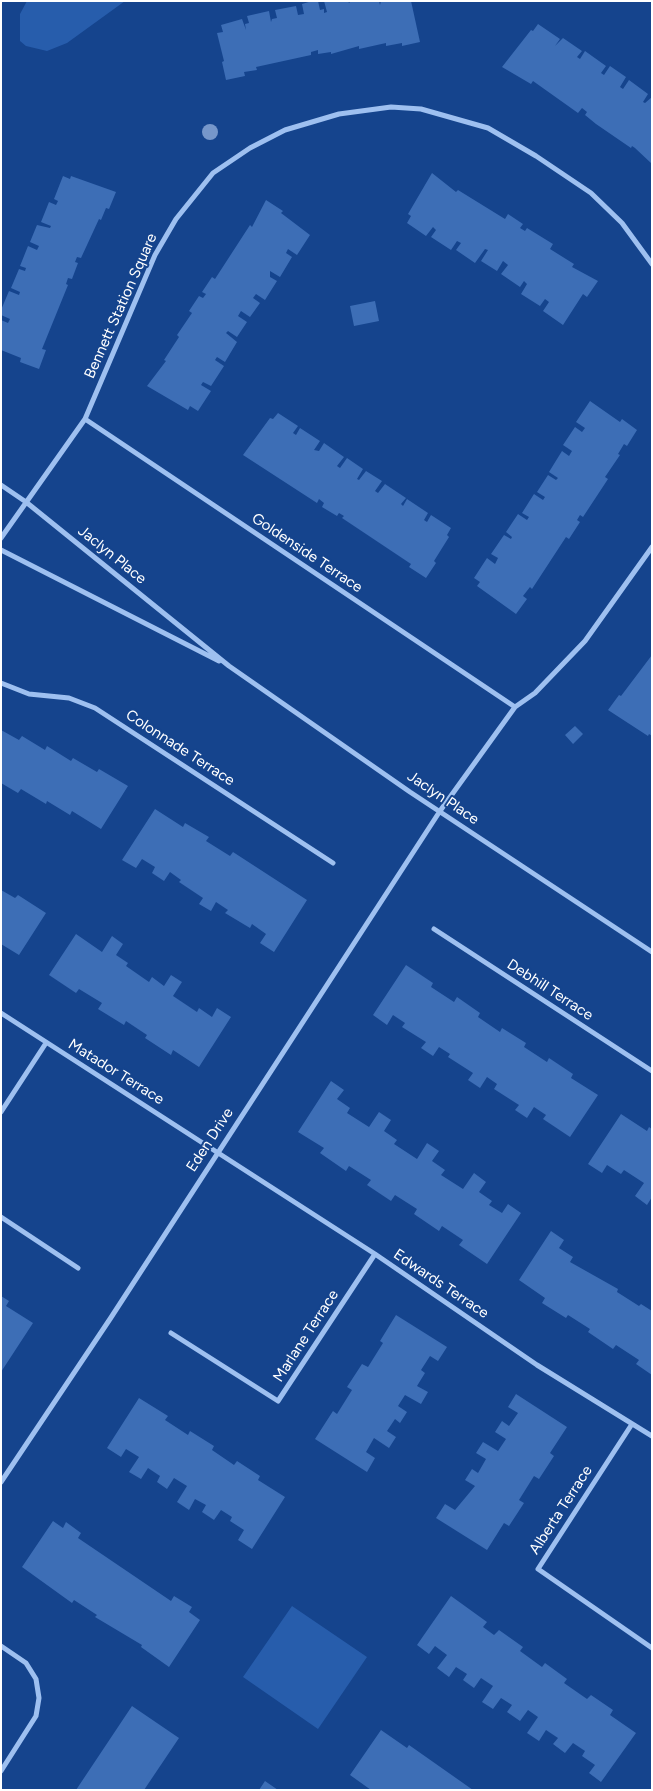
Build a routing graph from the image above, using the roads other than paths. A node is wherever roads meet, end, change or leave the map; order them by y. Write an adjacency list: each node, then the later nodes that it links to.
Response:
1 (652, 264): 2 (street, Bennett Station Square)
2 (85, 419): 4 (street, Bennett Station Square); 10 (street, Goldenside Terrace)
3 (1, 485): 4 (street, Jaclyn Place)
4 (26, 502): 5 (street, Bennett Station Square); 8 (street, Jaclyn Place)
5 (1, 538)
6 (652, 547): 10 (street)
7 (1, 550): 8 (street, Jaclyn Place)
8 (229, 666): 11 (street, Jaclyn Place)
9 (1, 683): 12 (street, Colonnade Terrace)
10 (515, 707): 11 (street)
11 (440, 811): 14 (street, Jaclyn Place); 19 (street, Eden Drive)
12 (333, 863)
13 (434, 929): 17 (street, Debhill Terrace)
14 (652, 952)
15 (1, 1013): 16 (street, Matador Terrace)
16 (46, 1043): 18 (street); 19 (street, Matador Terrace)
17 (652, 1071)
18 (1, 1112)
19 (218, 1152): 21 (street, Edwards Terrace); 26 (street, Eden Drive)
20 (1, 1217): 22 (street)
21 (374, 1254): 23 (street, Marlane Terrace); 24 (street, Edwards Terrace)
22 (78, 1268)
23 (171, 1333)
24 (632, 1424): 25 (street, Edwards Terrace); 28 (street, Alberta Terrace)
25 (652, 1436)
26 (1, 1482)
27 (1, 1646): 29 (street)
28 (652, 1648)
29 (1, 1771)

